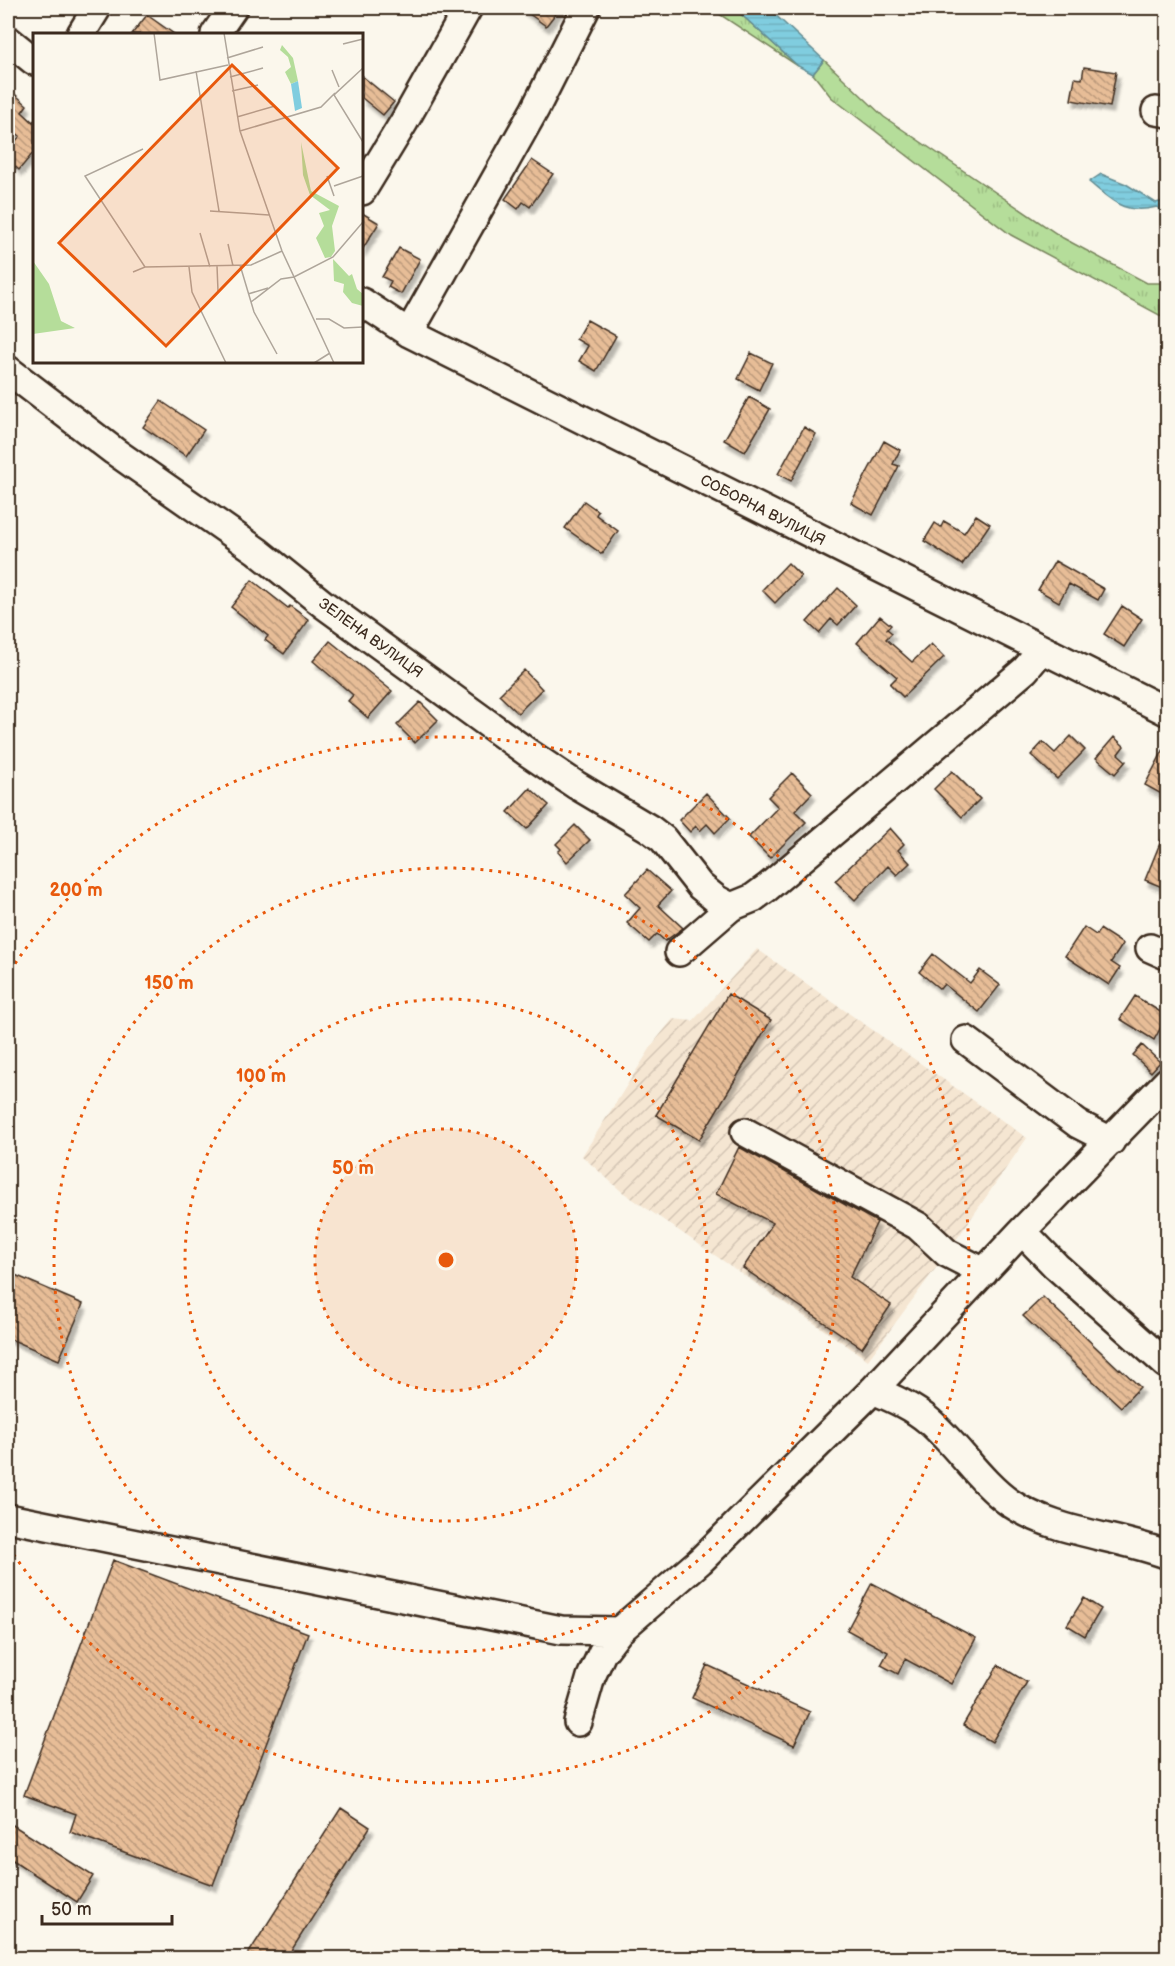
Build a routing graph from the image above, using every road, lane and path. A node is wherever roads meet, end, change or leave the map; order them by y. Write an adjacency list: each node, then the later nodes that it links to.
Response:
1 (97, 8): 5 (street)
2 (233, 8): 6 (street)
3 (468, 8): 9 (street)
4 (586, 8): 11 (street)
5 (82, 33)
6 (216, 33)
7 (8, 40): 8 (street)
8 (33, 60)
9 (363, 188)
10 (363, 303): 11 (street, СОБОРНА ВУЛИЦЯ)
11 (409, 333): 13 (street, СОБОРНА ВУЛИЦЯ)
12 (8, 370): 15 (street, ЗЕЛЕНА ВУЛИЦЯ)
13 (1042, 650): 14 (street, СОБОРНА ВУЛИЦЯ); 15 (street)
14 (1167, 712)
15 (731, 907): 16 (street)
16 (679, 952)
17 (966, 1040): 20 (street)
18 (1162, 1096): 20 (street)
19 (745, 1132): 22 (street)
20 (1111, 1141): 21 (street)
21 (1022, 1231): 22 (street); 23 (street)
22 (984, 1272): 24 (street)
23 (1166, 1364)
24 (873, 1390): 26 (street); 27 (street)
25 (8, 1518): 27 (street)
26 (1167, 1555)
27 (619, 1631): 28 (street)
28 (578, 1722)

